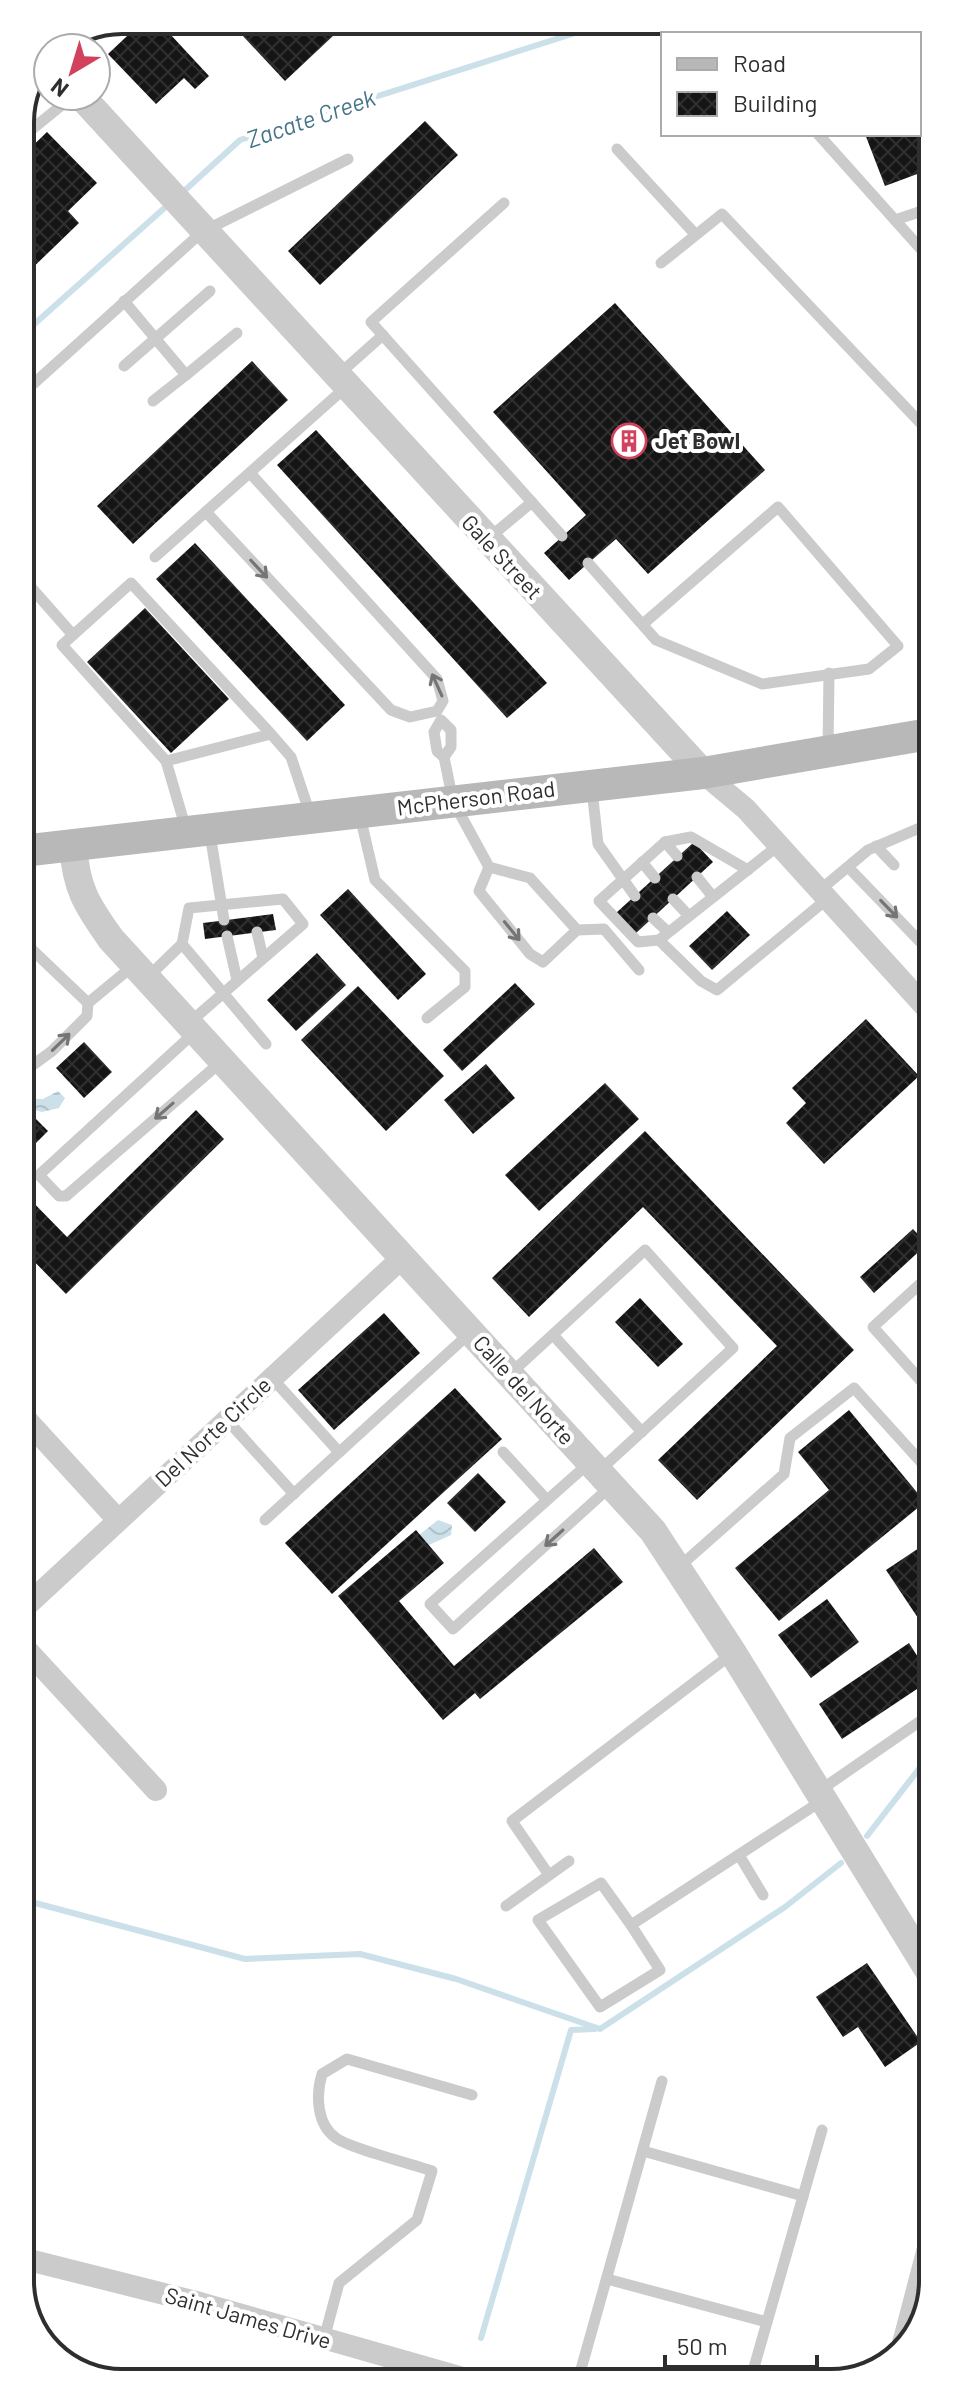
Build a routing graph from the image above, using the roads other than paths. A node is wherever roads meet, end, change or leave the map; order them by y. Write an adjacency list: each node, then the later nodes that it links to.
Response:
1 (53, 112): 3 (lane)
2 (96, 112): 10 (street, Gale Street)
3 (34, 128)
4 (820, 136): 9 (lane)
5 (617, 149): 11 (lane)
6 (348, 159): 10 (lane)
7 (504, 203): 17 (lane)
8 (919, 212): 9 (lane)
9 (895, 220): 12 (lane)
10 (198, 226): 15 (lane); 21 (street, Gale Street)
11 (695, 234): 13 (lane); 24 (lane)
12 (919, 247)
13 (661, 263)
14 (210, 291): 18 (lane)
15 (124, 301): 18 (lane); 22 (lane)
16 (237, 333): 20 (lane)
17 (383, 335): 21 (lane); 26 (lane)
18 (155, 338): 19 (lane); 20 (lane)
19 (124, 366)
20 (186, 375): 23 (lane)
21 (341, 382): 25 (lane); 29 (street, Gale Street)
22 (34, 383)
23 (153, 401)
24 (919, 421)
25 (250, 473): 27 (lane); 36 (lane, one-way to 25)
26 (532, 502): 28 (lane); 29 (lane)
27 (206, 512): 30 (lane); 36 (lane, one-way to 36)
28 (562, 536)
29 (487, 540): 41 (street, Gale Street)
30 (155, 557)
31 (588, 563): 33 (lane)
32 (34, 591): 34 (lane)
33 (643, 624): 35 (lane); 35 (lane)
34 (73, 635): 37 (lane); 40 (lane)
35 (829, 673): 39 (lane)
36 (439, 716): 43 (lane)
37 (271, 734): 40 (lane); 45 (lane)
38 (919, 736): 39 (main road, McPherson Road)
39 (828, 753): 41 (main road, McPherson Road)
40 (166, 761): 47 (lane)
41 (703, 773): 42 (main road, McPherson Road); 50 (street, Gale Street)
42 (591, 785): 43 (main road, McPherson Road); 61 (lane)
43 (453, 801): 44 (main road, McPherson Road); 56 (lane)
44 (359, 812): 45 (main road, McPherson Road); 86 (lane)
45 (311, 817): 47 (main road, McPherson Road)
46 (919, 828): 51 (lane)
47 (198, 830): 49 (main road, McPherson Road); 67 (lane)
48 (665, 842): 53 (lane); 54 (lane); 58 (lane)
49 (73, 845): 52 (main road, McPherson Road); 81 (street, Calle del Norte)
50 (779, 845): 58 (lane); 62 (street, Gale Street)
51 (876, 846): 55 (lane); 57 (lane)
52 (34, 850)
53 (677, 856)
54 (642, 862): 60 (lane); 61 (lane)
55 (894, 865)
56 (489, 867): 72 (lane); 72 (lane, one-way to 72)
57 (848, 867): 62 (lane); 76 (lane, one-way to 76)
58 (748, 870): 64 (lane)
59 (697, 877): 64 (lane)
60 (655, 878)
61 (622, 880): 63 (lane); 75 (lane)
62 (824, 894): 75 (lane); 84 (street, Gale Street)
63 (635, 896)
64 (713, 897): 69 (lane)
65 (673, 899): 69 (lane)
66 (252, 903): 67 (lane); 68 (lane); 79 (lane)
67 (222, 906): 71 (lane); 77 (lane)
68 (254, 916)
69 (689, 916): 75 (lane)
70 (653, 918): 75 (lane)
71 (224, 920)
72 (577, 930): 80 (lane)
73 (257, 932): 79 (lane)
74 (227, 936): 82 (lane)
75 (664, 936)
76 (919, 941)
77 (182, 944): 81 (lane); 83 (lane)
78 (34, 951): 85 (lane)
79 (263, 958): 82 (lane)
80 (639, 970)
81 (141, 971): 85 (lane); 87 (street, Calle del Norte)
82 (237, 980): 83 (lane)
83 (223, 992): 87 (lane); 88 (lane)
84 (919, 1000)
85 (88, 1003): 90 (lane, one-way to 85)
86 (427, 1018)
87 (192, 1027): 89 (street, Calle del Norte); 89 (lane, one-way to 87)
88 (266, 1044)
89 (223, 1061): 91 (street, Calle del Norte)
90 (34, 1064)
91 (403, 1257): 93 (street, Calle del Norte); 96 (street, Del Norte Circle)
92 (919, 1285): 97 (lane)
93 (471, 1331): 95 (street, Calle del Norte); 101 (lane)
94 (553, 1335): 95 (lane); 100 (lane); 100 (lane)
95 (510, 1374): 104 (street, Calle del Norte)
96 (272, 1378): 98 (street, Del Norte Circle); 101 (lane)
97 (919, 1379)
98 (227, 1420): 105 (lane); 107 (street, Del Norte Circle)
99 (34, 1428): 107 (street)
100 (642, 1432): 104 (lane)
101 (339, 1452): 105 (lane)
102 (503, 1452): 106 (lane)
103 (919, 1460): 109 (lane)
104 (600, 1473): 106 (lane); 106 (lane, one-way to 106); 109 (street, Calle del Norte)
105 (294, 1494): 108 (lane)
106 (547, 1500)
107 (118, 1520): 110 (street, Del Norte Circle)
108 (265, 1520)
109 (678, 1567): 111 (street, Calle del Norte)
110 (34, 1599)
111 (733, 1653): 115 (street, Calle del Norte); 118 (lane)
112 (34, 1658): 114 (street)
113 (919, 1723): 115 (lane)
114 (156, 1790)
115 (821, 1796): 116 (lane); 122 (street, Calle del Norte)
116 (739, 1855): 119 (lane); 121 (lane)
117 (569, 1861): 118 (lane)
118 (549, 1875): 120 (lane)
119 (763, 1895)
120 (506, 1906)
121 (631, 1925): 121 (lane)
122 (919, 1955)
123 (662, 2081): 126 (lane)
124 (472, 2095): 133 (lane)
125 (822, 2130): 127 (lane)
126 (643, 2151): 127 (lane); 129 (lane)
127 (803, 2196): 131 (lane)
128 (34, 2261): 133 (street, Saint James Drive)
129 (607, 2279): 131 (lane); 135 (lane)
130 (919, 2284): 132 (street)
131 (767, 2322): 136 (lane)
132 (908, 2323)
133 (324, 2339): 134 (street, Saint James Drive)
134 (431, 2369)
135 (581, 2369)
136 (754, 2369)

